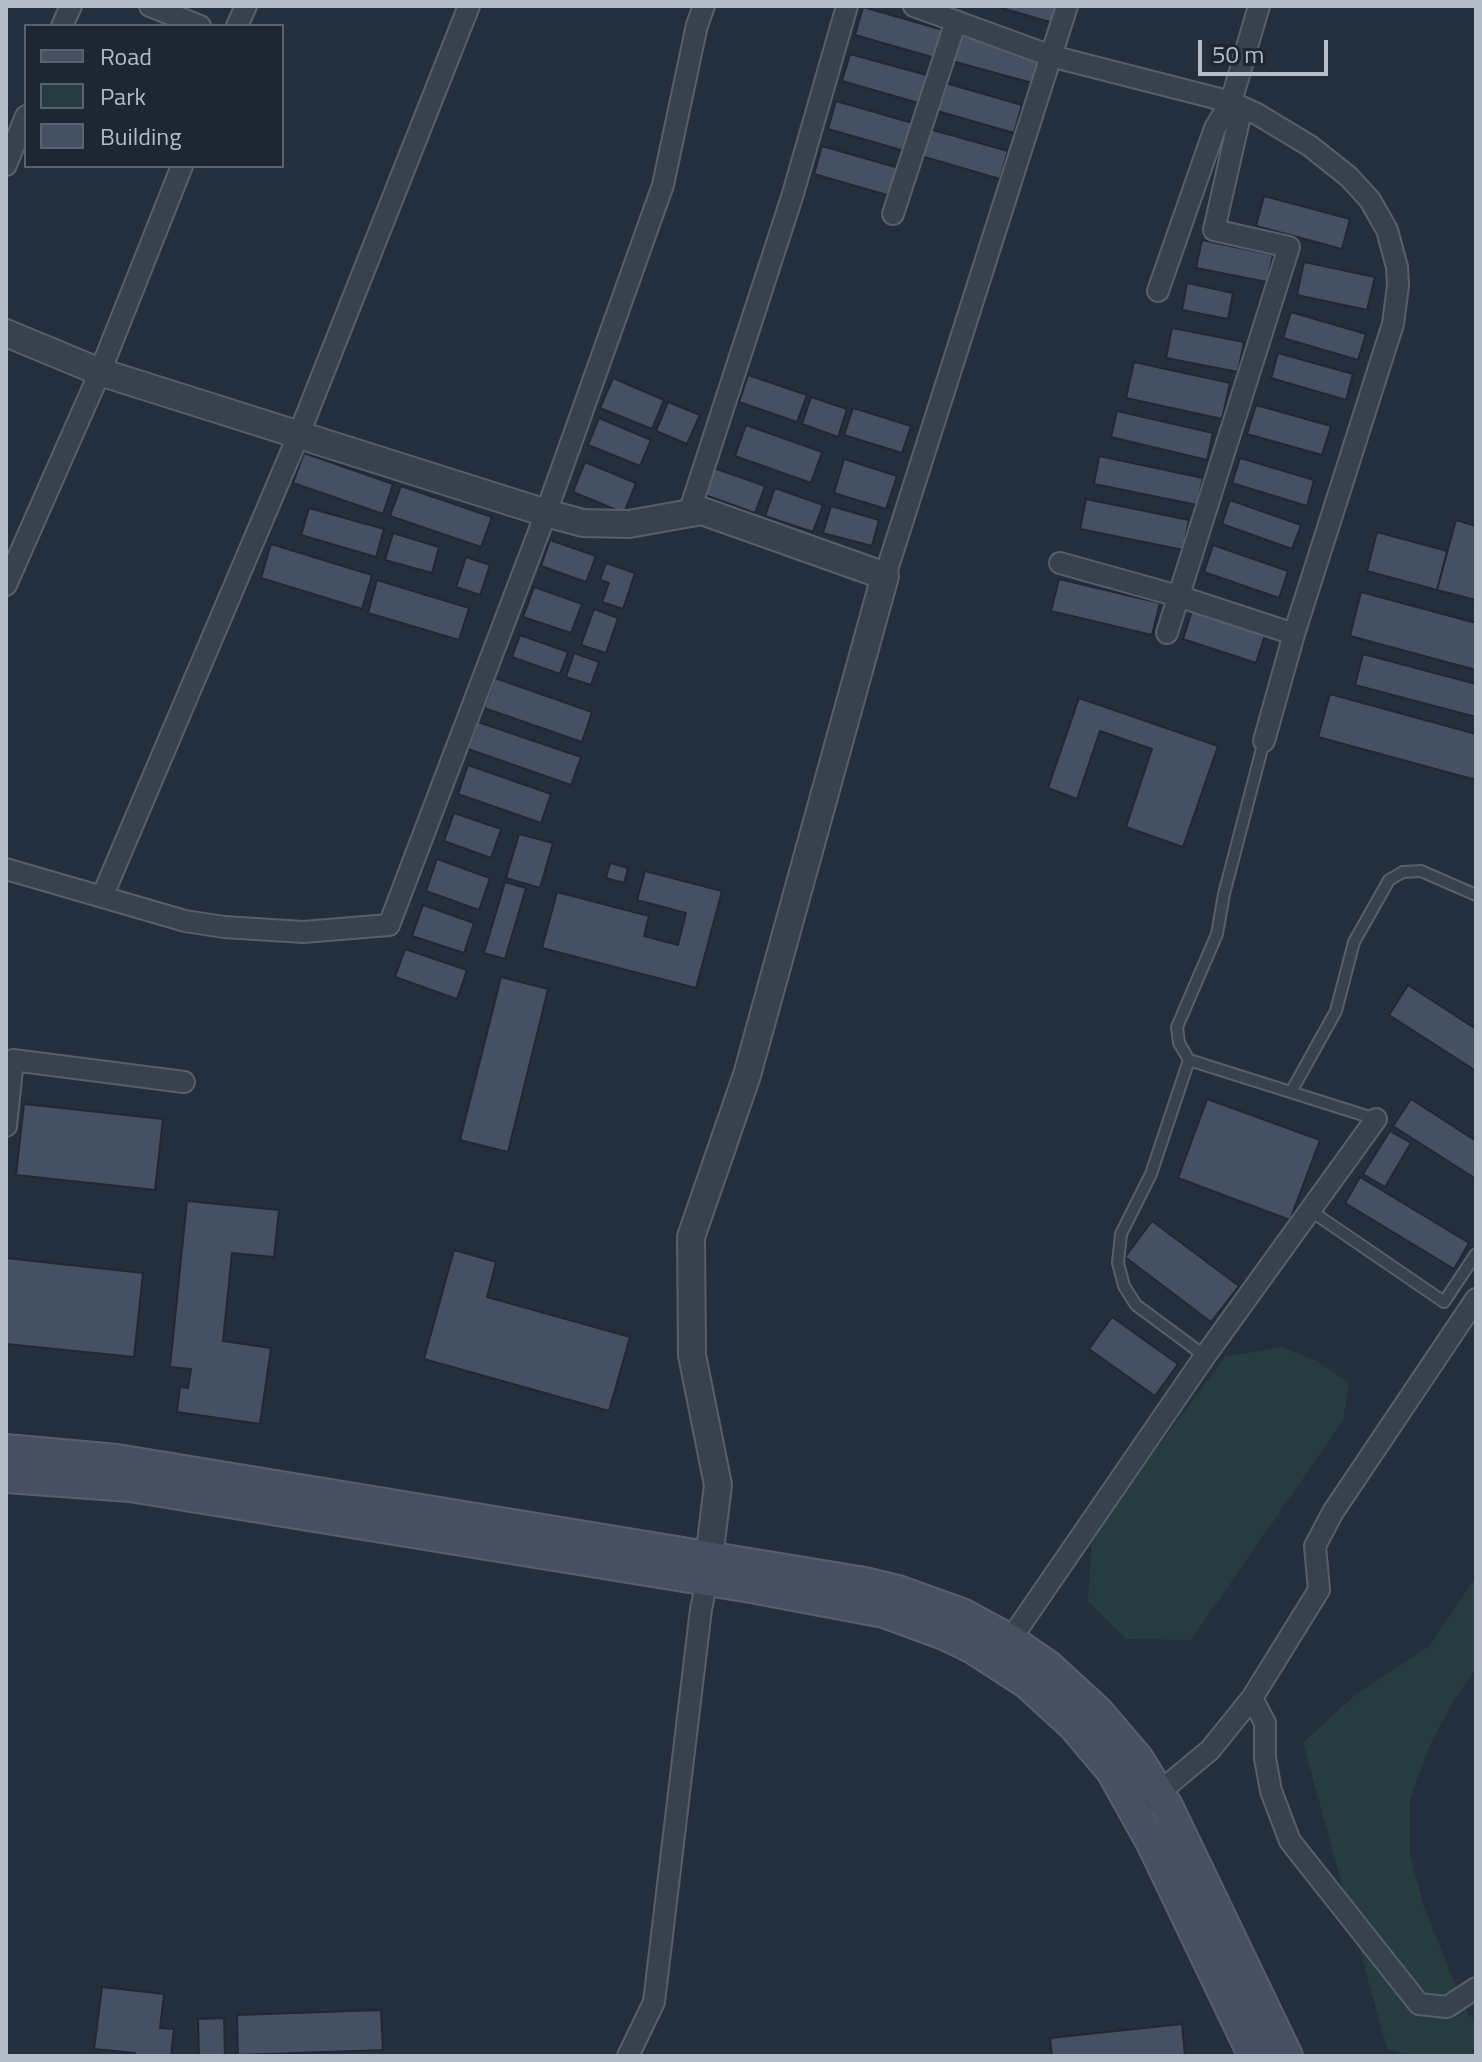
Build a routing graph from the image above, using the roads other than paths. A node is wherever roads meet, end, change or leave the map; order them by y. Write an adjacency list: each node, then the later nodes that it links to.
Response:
1 (150, 6): 9 (street)
2 (469, 6): 19 (street)
3 (704, 6): 20 (street)
4 (847, 6): 21 (street)
5 (914, 6): 8 (street)
6 (1067, 6): 10 (street)
7 (1259, 6): 11 (street)
8 (956, 21): 10 (street); 15 (street)
9 (195, 24)
10 (1051, 56): 11 (street); 23 (street)
11 (1237, 104): 16 (street); 25 (street); 27 (street)
12 (24, 121): 13 (street)
13 (6, 165)
14 (181, 168): 18 (street)
15 (893, 214)
16 (1158, 291)
17 (6, 333): 18 (street)
18 (100, 372): 19 (street); 24 (street)
19 (299, 434): 20 (street); 31 (street)
20 (546, 513): 21 (street); 31 (street)
21 (689, 513): 23 (street)
22 (1060, 563): 25 (street)
23 (885, 576): 43 (street)
24 (6, 585)
25 (1178, 596): 26 (street); 27 (street)
26 (1167, 633)
27 (1294, 634): 28 (street)
28 (1264, 741): 32 (lane)
29 (6, 869): 31 (street)
30 (1476, 895): 34 (lane)
31 (102, 897)
32 (1189, 1060): 34 (lane); 40 (lane)
33 (184, 1082): 36 (street)
34 (1291, 1092): 35 (lane)
35 (1376, 1119): 37 (street)
36 (6, 1126)
37 (1311, 1211): 38 (lane); 40 (street)
38 (1476, 1254)
39 (1476, 1299): 45 (street)
40 (1205, 1356): 44 (street)
41 (6, 1450): 43 (main road)
42 (6, 1477): 43 (main road)
43 (708, 1570): 44 (main road); 46 (main road); 48 (street)
44 (1010, 1640): 46 (main road)
45 (1252, 1698): 46 (street); 47 (street)
46 (1147, 1802): 49 (main road); 50 (main road)
47 (1476, 1988)
48 (628, 2056)
49 (1254, 2056)
50 (1287, 2056)

